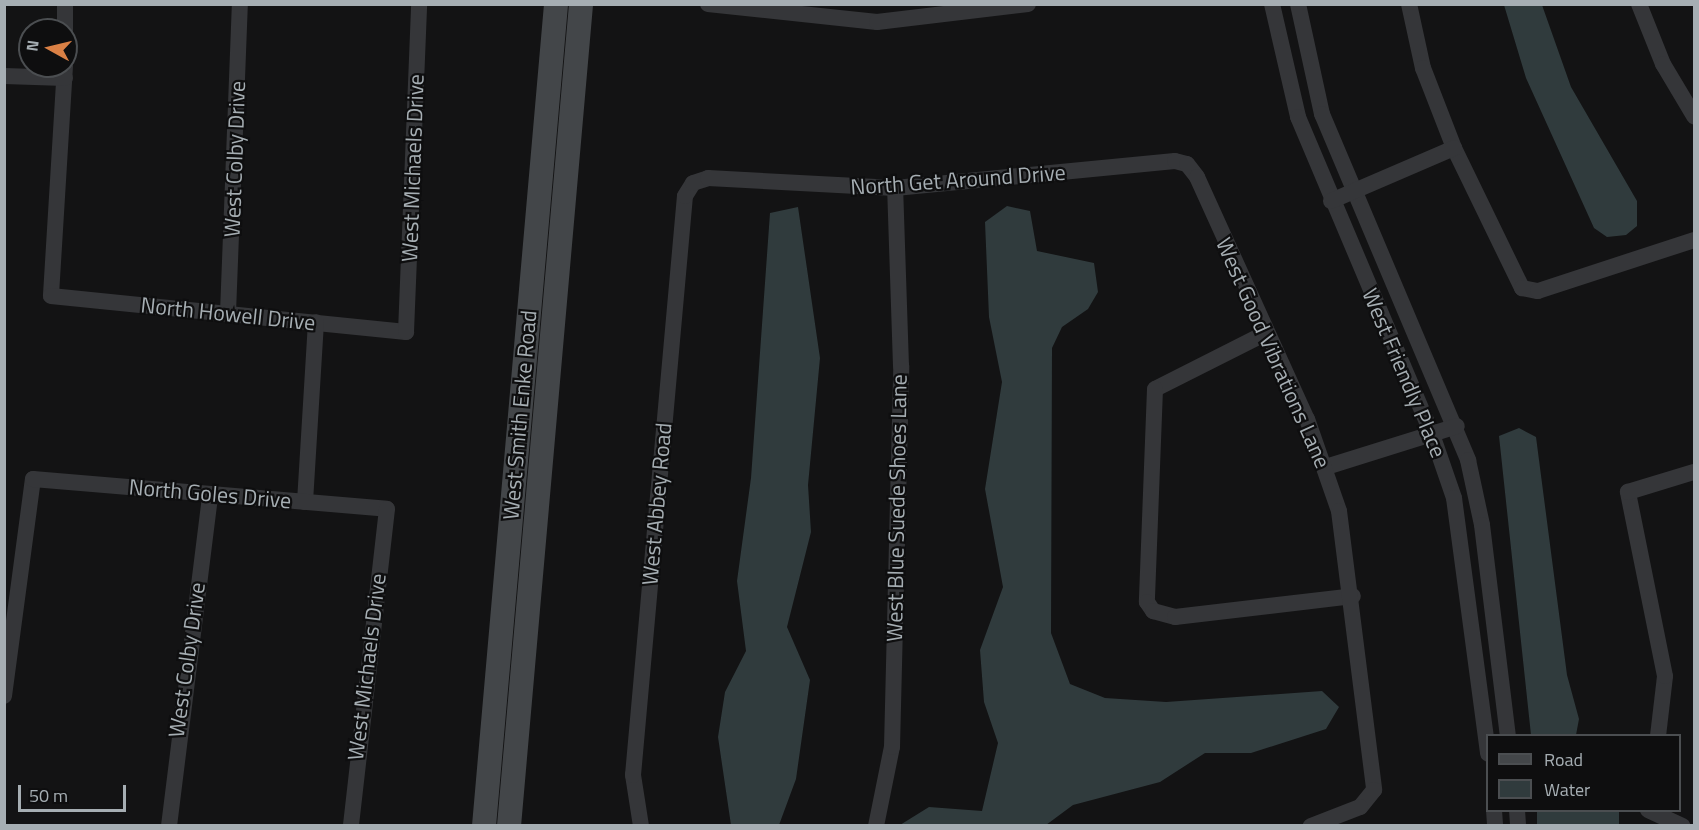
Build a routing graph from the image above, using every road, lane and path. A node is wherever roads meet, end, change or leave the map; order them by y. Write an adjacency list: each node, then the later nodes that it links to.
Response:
1 (240, 4): 21 (street, West Colby Drive)
2 (419, 4): 23 (street, West Michaels Drive)
3 (556, 4): 40 (street, West Smith Enke Road)
4 (581, 4): 41 (street, West Smith Enke Road)
5 (708, 4): 11 (street)
6 (1028, 4): 11 (street)
7 (1272, 4): 19 (street, West Friendly Place)
8 (1298, 4): 18 (street, West Friendly Place)
9 (1409, 4): 14 (street)
10 (1639, 4): 13 (street)
11 (932, 8)
12 (65, 78): 21 (street, North Howell Drive)
13 (1695, 116)
14 (1454, 148): 18 (street); 20 (street)
15 (1187, 164): 17 (street, North Get Around Drive); 24 (street, West Good Vibrations Lane)
16 (693, 183): 17 (street, North Get Around Drive); 42 (street, West Abbey Road)
17 (895, 188): 43 (street, West Blue Suede Shoes Lane)
18 (1353, 193): 19 (street); 25 (street, West Friendly Place)
19 (1331, 201): 26 (street, West Friendly Place)
20 (1695, 240)
21 (228, 314): 22 (street, North Howell Drive)
22 (316, 322): 23 (street, North Howell Drive); 30 (street)
23 (406, 332)
24 (1266, 333): 27 (street, West Good Vibrations Lane); 32 (street)
25 (1457, 426): 26 (street); 34 (street, West Friendly Place)
26 (1433, 437): 27 (street); 36 (street, West Friendly Place)
27 (1326, 467): 32 (street, West Good Vibrations Lane)
28 (1695, 472): 35 (street)
29 (210, 495): 30 (street, North Goles Drive); 33 (street, North Goles Drive); 38 (street, West Colby Drive)
30 (305, 502): 31 (street, North Goles Drive)
31 (387, 509): 39 (street, West Michaels Drive)
32 (1353, 596): 44 (street, West Good Vibrations Lane)
33 (4, 696)
34 (1508, 734)
35 (1658, 734)
36 (1486, 738)
37 (1648, 812): 45 (street)
38 (170, 825)
39 (351, 825)
40 (484, 825)
41 (509, 825)
42 (640, 825)
43 (876, 825)
44 (1311, 825)
45 (1682, 825)

